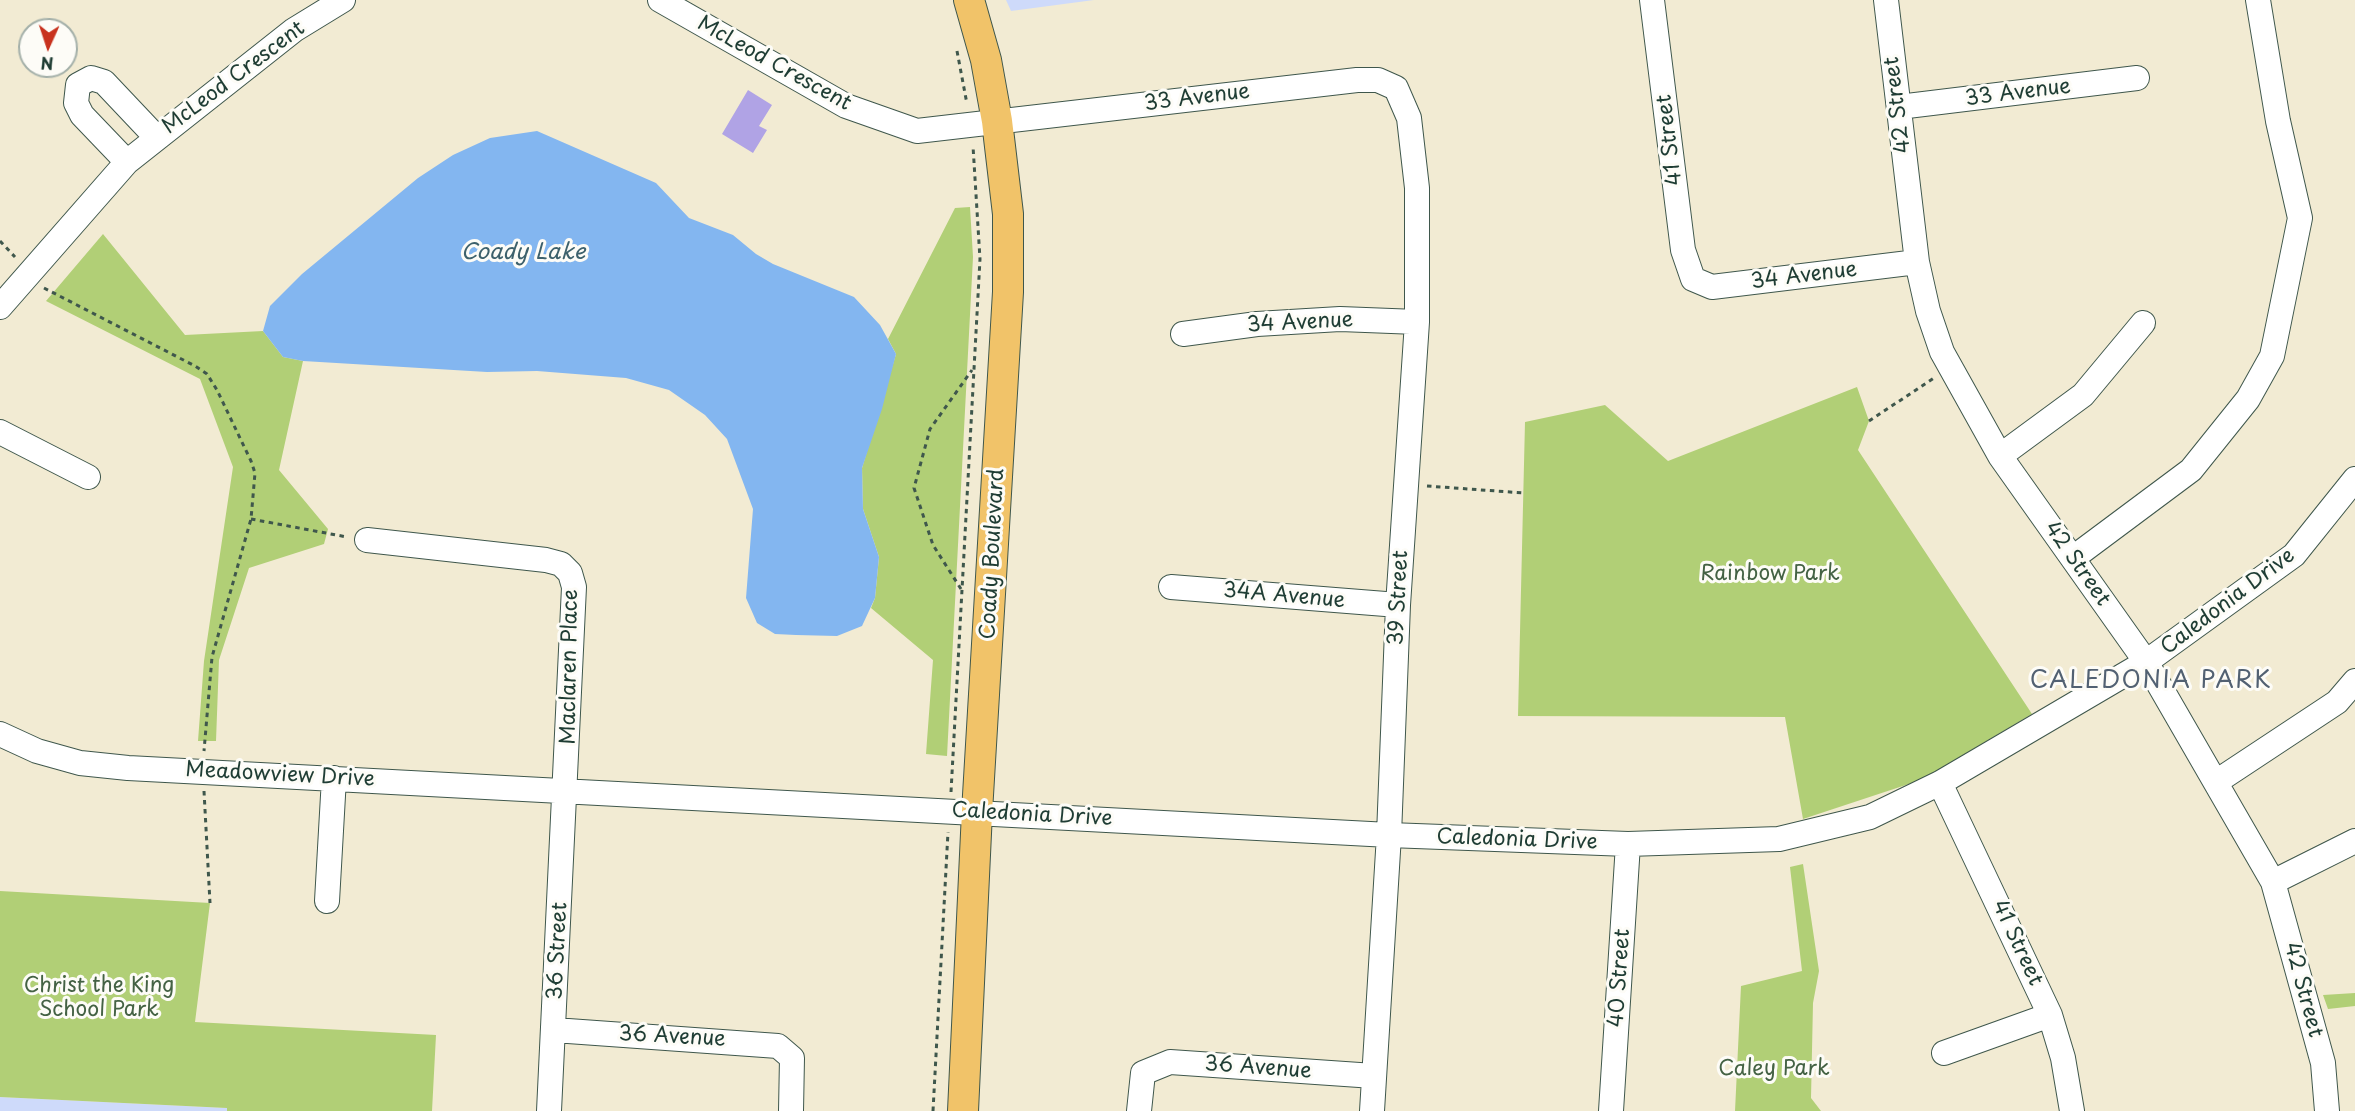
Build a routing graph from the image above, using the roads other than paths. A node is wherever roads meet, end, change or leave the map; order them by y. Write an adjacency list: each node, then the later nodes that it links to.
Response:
1 (343, 0): 11 (street, McLeod Crescent)
2 (660, 0): 10 (street, McLeod Crescent)
3 (969, 0): 10 (main road, Coady Boulevard)
4 (1652, 0): 14 (street, 41 Street)
5 (1886, 0): 9 (street, 42 Street)
6 (2258, 0): 24 (street)
7 (2137, 78): 9 (street, 33 Avenue)
8 (1396, 88): 10 (street, 33 Avenue); 16 (street, 39 Street)
9 (1899, 107): 13 (street, 42 Street)
10 (984, 122): 34 (main road, Coady Boulevard)
11 (156, 138): 12 (street, McLeod Crescent); 12 (street, McLeod Crescent)
12 (127, 162): 15 (street, McLeod Crescent)
13 (1917, 262): 14 (street, 34 Avenue); 20 (street, 42 Street)
14 (1693, 279)
15 (0, 307)
16 (1417, 322): 18 (street, 34 Avenue); 26 (street, 39 Street)
17 (2143, 323): 20 (street)
18 (1183, 334)
19 (0, 432): 21 (street)
20 (2000, 456): 24 (street, 42 Street)
21 (88, 477)
22 (2355, 479): 27 (street, Caledonia Drive)
23 (367, 540): 33 (street, Maclaren Place)
24 (2073, 558): 27 (street, 42 Street)
25 (1171, 587): 26 (street, 34A Avenue)
26 (1398, 605): 35 (street, 39 Street)
27 (2146, 662): 31 (street, 42 Street); 32 (street, Caledonia Drive)
28 (2355, 681): 31 (street)
29 (0, 734): 30 (street, Meadowview Drive)
30 (334, 778): 33 (street, Meadowview Drive); 39 (street)
31 (2216, 782): 38 (street, 42 Street)
32 (1940, 783): 37 (street, Caledonia Drive); 40 (street, 41 Street)
33 (566, 790): 34 (street, Caledonia Drive); 41 (street, 36 Street)
34 (963, 811): 35 (street, Caledonia Drive); 46 (main road, Coady Boulevard)
35 (1389, 835): 37 (street, Caledonia Drive); 43 (street, 39 Street)
36 (2355, 841): 38 (street)
37 (1628, 844): 49 (street, 40 Street)
38 (2273, 882): 51 (street, 42 Street)
39 (327, 901)
40 (2050, 1015): 42 (street); 50 (street, 41 Street)
41 (554, 1030): 44 (street, 36 Street); 45 (street, 36 Avenue)
42 (1944, 1053)
43 (1374, 1076): 47 (street, 36 Avenue); 48 (street, 39 Street)
44 (549, 1111)
45 (791, 1111)
46 (963, 1111)
47 (1140, 1111)
48 (1372, 1111)
49 (1611, 1111)
50 (2072, 1111)
51 (2327, 1111)

